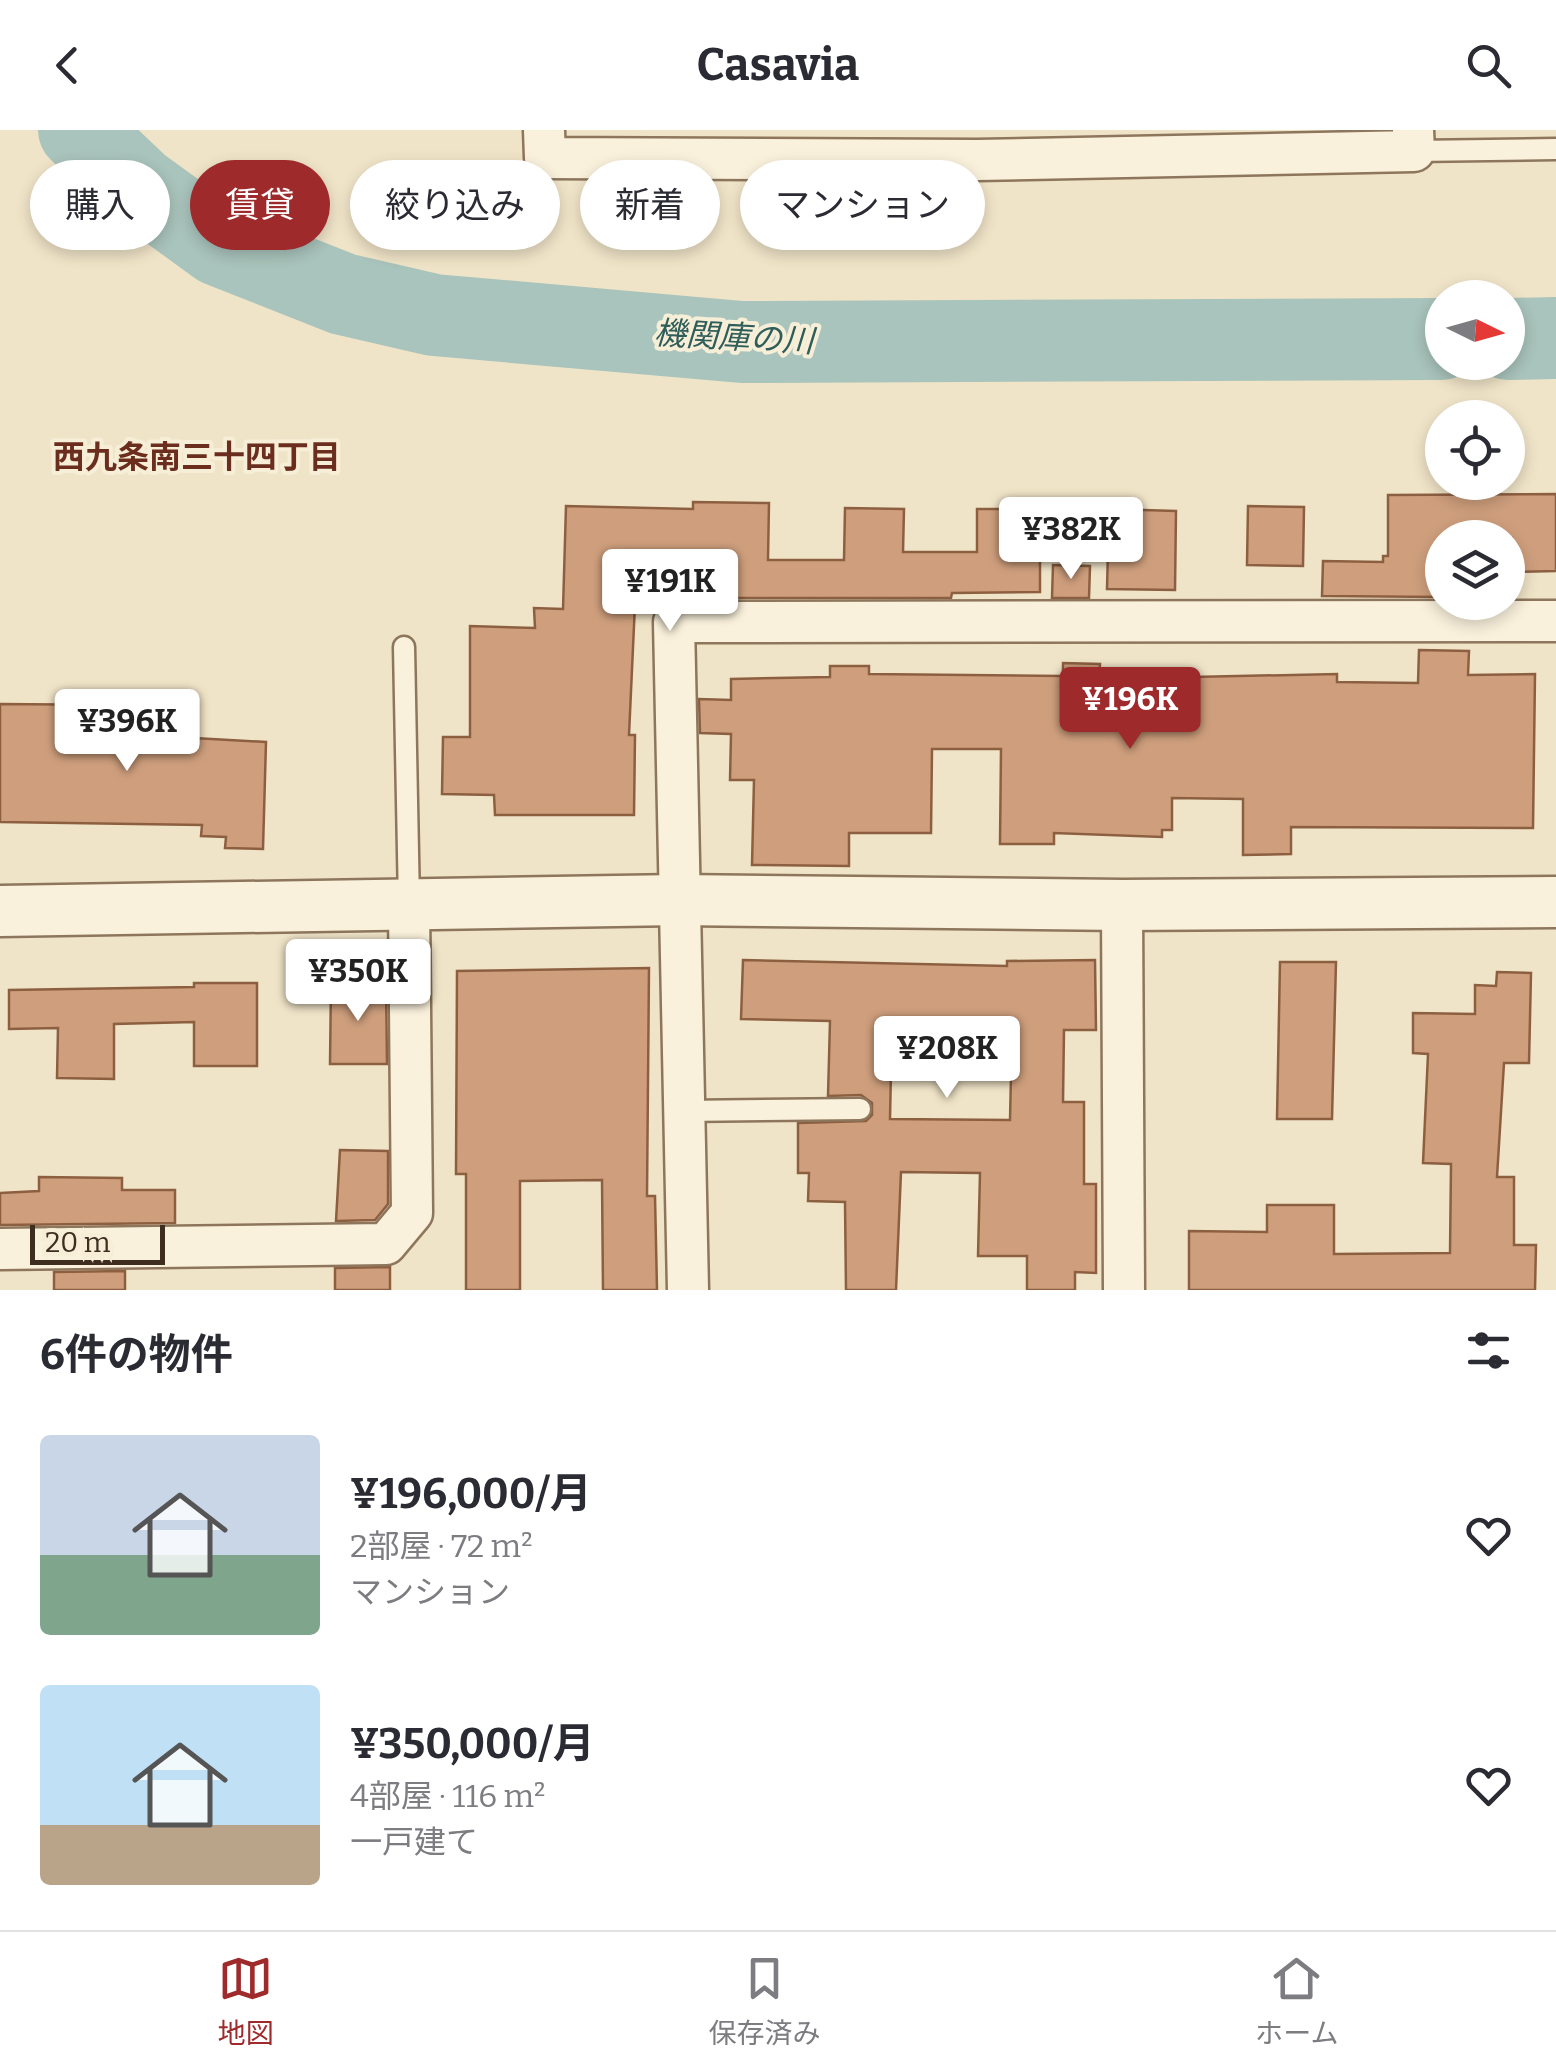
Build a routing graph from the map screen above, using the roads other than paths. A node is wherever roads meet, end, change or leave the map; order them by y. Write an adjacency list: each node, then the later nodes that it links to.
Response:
1 (544, 130): 3 (street)
2 (1414, 140): 3 (street); 4 (lane)
3 (977, 145)
4 (1556, 148)
5 (1556, 622): 7 (street)
6 (404, 647): 9 (lane)
7 (678, 900): 9 (street); 10 (street); 13 (street)
8 (1556, 902): 10 (street)
9 (409, 904): 11 (street); 14 (street)
10 (1122, 905): 16 (street)
11 (0, 911)
12 (860, 1109): 13 (lane)
13 (683, 1111): 15 (street)
14 (0, 1249)
15 (688, 1290)
16 (1124, 1290)

